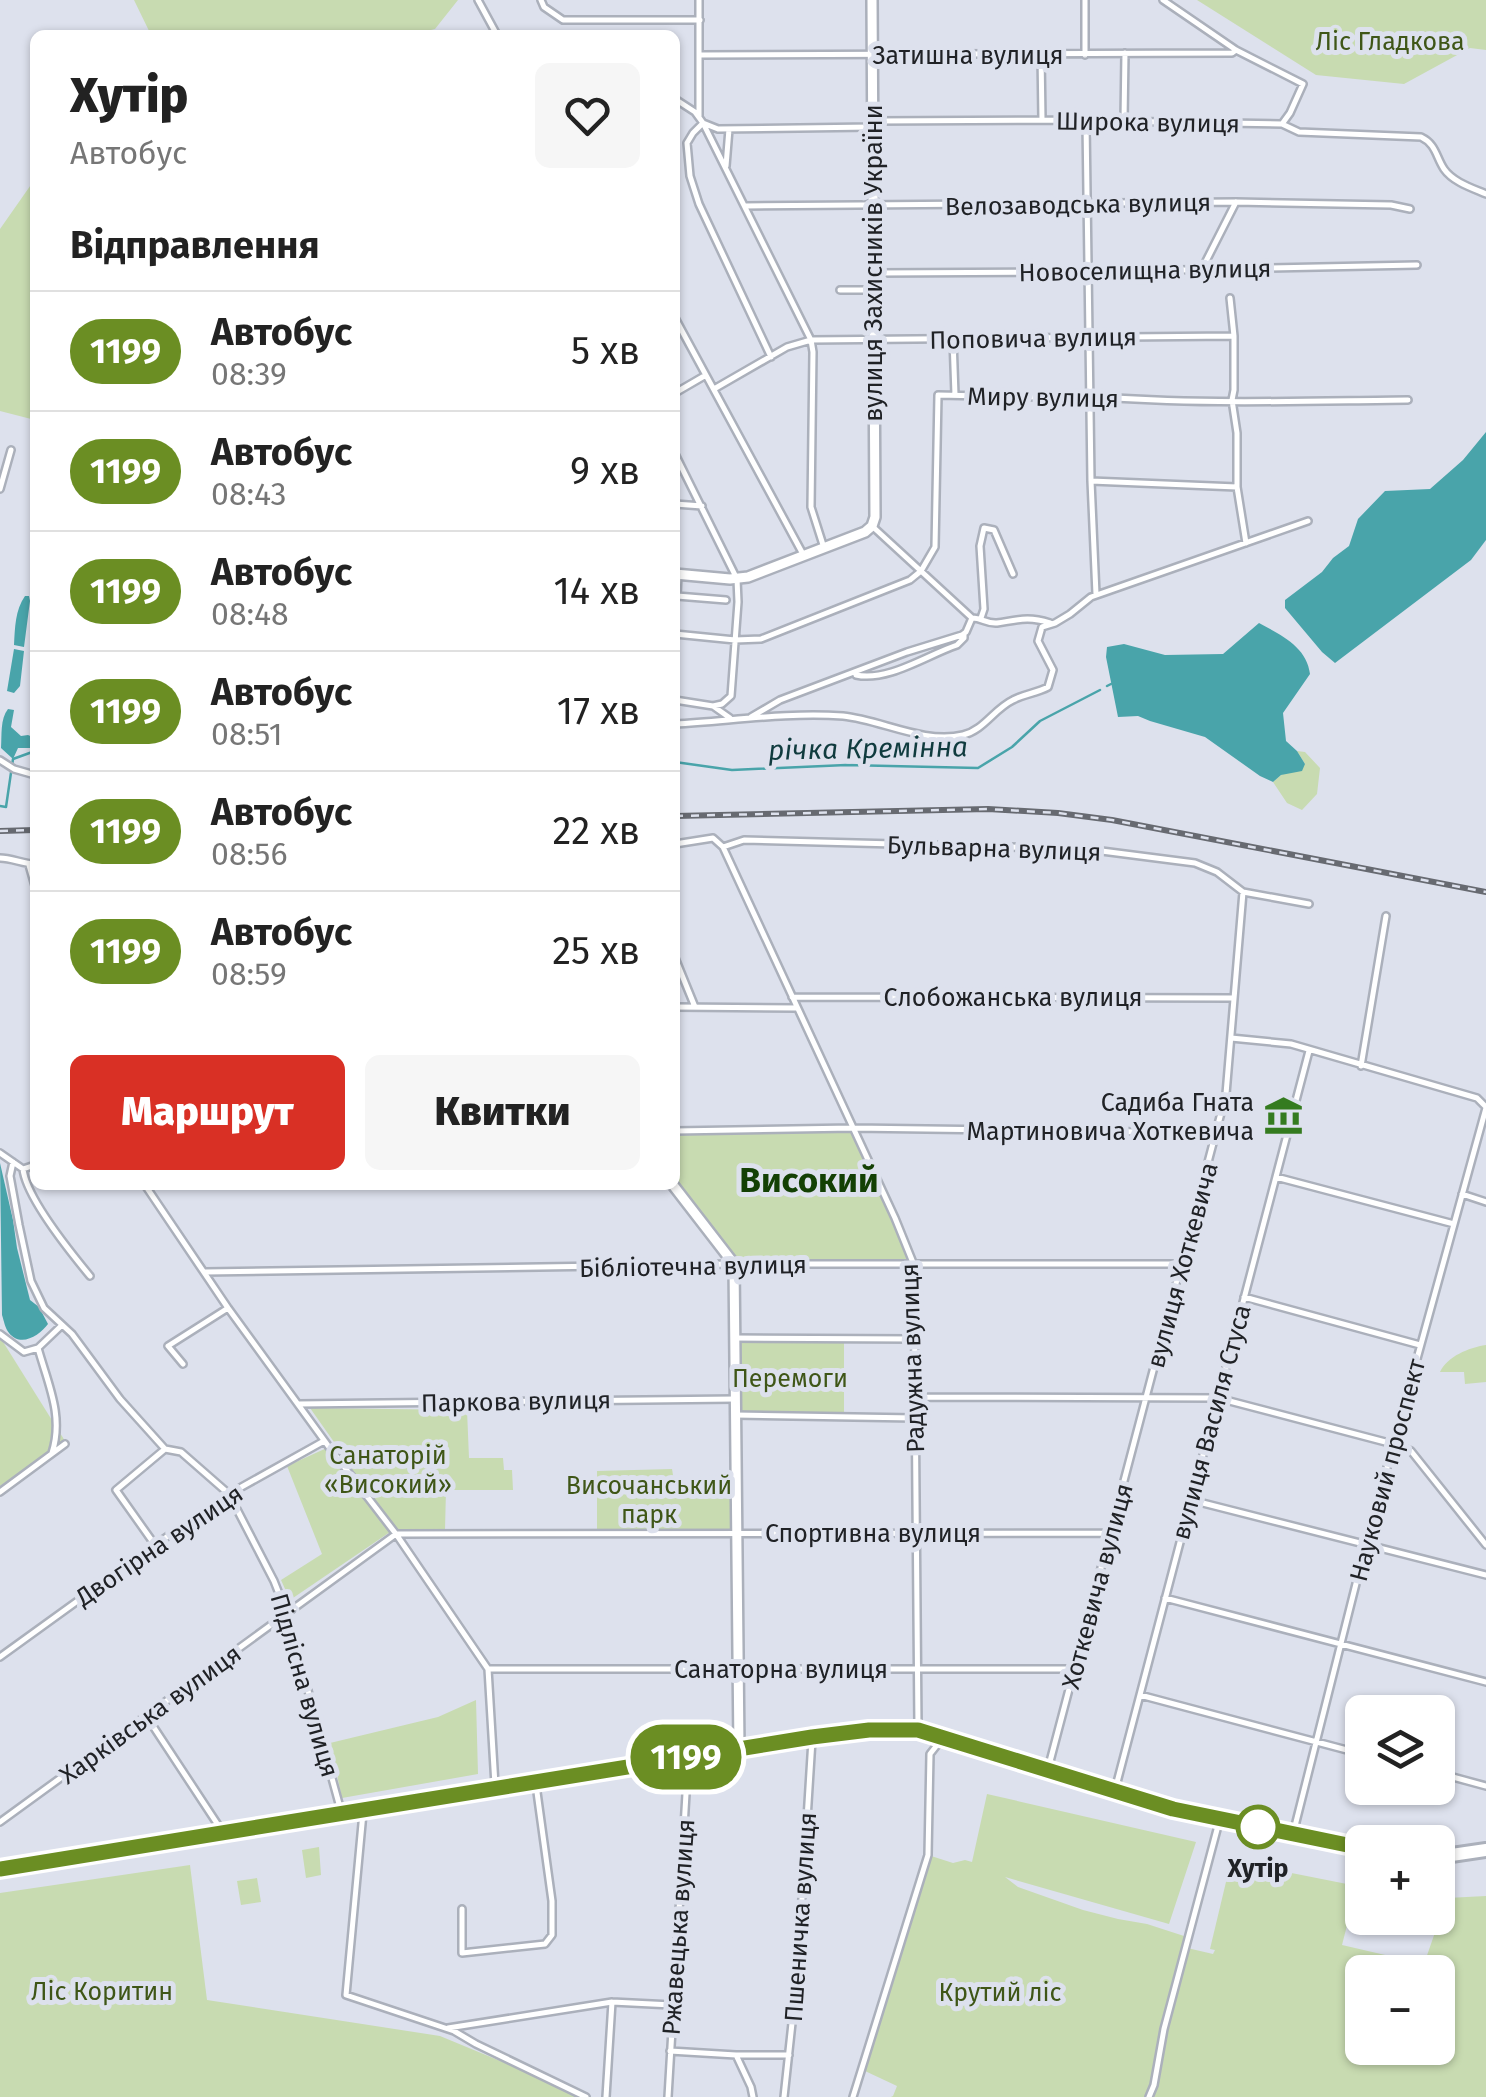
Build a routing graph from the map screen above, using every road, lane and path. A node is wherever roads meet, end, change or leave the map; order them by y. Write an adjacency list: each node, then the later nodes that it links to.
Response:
1 (478, 0): 8 (street)
2 (541, 0): 7 (street)
3 (699, 0): 7 (street)
4 (872, 0): 13 (street, вулиця Захисників України)
5 (1085, 0): 14 (street)
6 (1163, 0): 9 (street)
7 (700, 20): 12 (street)
8 (494, 30)
9 (1236, 50): 10 (street, Затишна вулиця); 21 (street)
10 (1125, 53): 14 (street, Затишна вулиця); 18 (street)
11 (1040, 54): 13 (street, Затишна вулиця); 14 (street, Затишна вулиця); 16 (street)
12 (700, 55): 13 (street, Затишна вулиця); 17 (street)
13 (872, 55): 20 (street, вулиця Захисників України)
14 (1085, 55)
15 (680, 102): 17 (street)
16 (1042, 120): 19 (street, Широка вулиця); 20 (street, Широка вулиця)
17 (701, 121): 22 (street, Широка вулиця); 23 (street); 45 (street)
18 (1124, 121): 19 (street, Широка вулиця); 21 (street, Широка вулиця)
19 (1086, 122): 26 (street)
20 (872, 124): 22 (street, Широка вулиця); 28 (street, вулиця Захисників України)
21 (1282, 124): 24 (street, Широка вулиця)
22 (728, 129): 23 (street)
23 (726, 169): 27 (street)
24 (1486, 194)
25 (1236, 202): 26 (street, Велозаводська вулиця); 29 (street, Велозаводська вулиця); 31 (street)
26 (1086, 205): 28 (street, Велозаводська вулиця); 32 (street)
27 (745, 206): 28 (street, Велозаводська вулиця); 43 (street)
28 (872, 206): 33 (street, вулиця Захисників України)
29 (1410, 209)
30 (1417, 266): 31 (street, Новоселищна вулиця)
31 (1202, 270): 32 (street, Новоселищна вулиця)
32 (1087, 272): 33 (street, Новоселищна вулиця); 39 (street)
33 (872, 273): 35 (street, вулиця Захисників України)
34 (840, 290): 35 (street)
35 (873, 290): 44 (street, вулиця Захисників України)
36 (1230, 298): 38 (street)
37 (680, 327): 42 (street)
38 (1234, 336): 39 (street, Поповича вулиця); 51 (street)
39 (1089, 338): 40 (street, Поповича вулиця); 50 (street)
40 (954, 339): 44 (street, Поповича вулиця); 49 (street)
41 (680, 340): 42 (street)
42 (687, 340): 46 (street)
43 (811, 340): 44 (street, Поповича вулиця); 45 (street); 64 (street)
44 (873, 340): 62 (street, вулиця Захисників України)
45 (771, 357): 47 (street)
46 (706, 376): 47 (street); 48 (street)
47 (714, 389): 65 (street)
48 (680, 390)
49 (955, 395): 50 (street, Миру вулиця); 66 (street, Миру вулиця)
50 (1090, 396): 51 (street, Миру вулиця); 56 (street)
51 (1232, 400): 52 (street, Миру вулиця); 57 (street)
52 (1408, 400)
53 (11, 450): 55 (street)
54 (680, 463): 60 (street)
55 (1, 480): 58 (street)
56 (1092, 481): 57 (street); 70 (street)
57 (1237, 487): 63 (street)
58 (0, 489)
59 (680, 504): 60 (street)
60 (703, 506): 69 (street)
61 (1308, 522): 63 (street)
62 (872, 526): 64 (street); 66 (street)
63 (1246, 543): 70 (street)
64 (824, 548): 65 (street)
65 (804, 556): 69 (street)
66 (921, 571): 73 (street); 78 (street)
67 (680, 574): 69 (street)
68 (1014, 574): 74 (street)
69 (737, 579): 78 (street)
70 (1096, 595): 75 (street)
71 (680, 596): 72 (street)
72 (726, 600)
73 (972, 618): 74 (street); 77 (street)
74 (981, 618): 75 (street)
75 (1050, 623): 83 (street)
76 (680, 634): 78 (street)
77 (964, 634): 79 (street); 79 (street)
78 (735, 640): 81 (street)
79 (854, 674): 83 (street)
80 (680, 701): 81 (street)
81 (713, 706): 82 (street)
82 (730, 718): 83 (street); 84 (street)
83 (750, 718)
84 (680, 724)
85 (0, 760): 86 (street)
86 (30, 773)
87 (680, 843): 88 (street, Бульварна вулиця)
88 (723, 847): 91 (street, Бульварна вулиця); 95 (street, Радужна вулиця)
89 (0, 858): 90 (street)
90 (30, 863)
91 (1243, 892): 92 (street, Бульварна вулиця); 96 (street, вулиця Хоткевича)
92 (1309, 904)
93 (1386, 916): 102 (street)
94 (680, 971): 98 (street)
95 (792, 996): 96 (street, Слобожанська вулиця); 99 (street, Радужна вулиця)
96 (1234, 998): 100 (street, вулиця Хоткевича)
97 (680, 1007): 98 (street)
98 (694, 1007): 99 (street)
99 (797, 1008): 104 (street, Радужна вулиця)
100 (1231, 1038): 101 (street); 106 (street, вулиця Хоткевича)
101 (1309, 1051): 102 (street); 111 (street, вулиця Василя Стуса)
102 (1361, 1066): 103 (street)
103 (1485, 1111): 114 (street, Науковий проспект)
104 (853, 1128): 105 (street); 106 (street); 118 (street, Радужна вулиця)
105 (680, 1131)
106 (1216, 1133): 119 (street, вулиця Хоткевича)
107 (0, 1153): 108 (street)
108 (13, 1162): 110 (street); 124 (street)
109 (30, 1166): 110 (street)
110 (23, 1169): 121 (street)
111 (1276, 1176): 116 (street); 122 (street, вулиця Василя Стуса)
112 (148, 1190): 120 (street)
113 (677, 1190): 117 (street)
114 (1462, 1194): 115 (street); 116 (street, Науковий проспект)
115 (1486, 1202)
116 (1454, 1224): 128 (street, Науковий проспект)
117 (734, 1264): 118 (street, Бібліотечна вулиця); 120 (street, Бібліотечна вулиця); 126 (street)
118 (914, 1265): 119 (street, Бібліотечна вулиця); 127 (street, Радужна вулиця)
119 (1181, 1266): 134 (street, вулиця Хоткевича)
120 (205, 1272): 123 (street)
121 (90, 1276)
122 (1244, 1297): 128 (street); 132 (street, вулиця Василя Стуса)
123 (228, 1308): 130 (street); 135 (street)
124 (60, 1326): 129 (street); 141 (street, Підлісна вулиця)
125 (0, 1334): 129 (street)
126 (734, 1338): 127 (street); 133 (street)
127 (914, 1339): 131 (street, Радужна вулиця)
128 (1421, 1345): 140 (street, Науковий проспект)
129 (38, 1348): 142 (street)
130 (183, 1364)
131 (915, 1397): 134 (street); 137 (street, Радужна вулиця)
132 (1218, 1398): 134 (street); 140 (street); 145 (street, вулиця Василя Стуса)
133 (735, 1399): 135 (street, Паркова вулиця); 136 (street)
134 (1146, 1400): 147 (street, Хоткевича вулиця)
135 (298, 1404): 138 (street)
136 (735, 1415): 137 (street); 146 (street)
137 (915, 1418): 149 (street, Радужна вулиця)
138 (324, 1441): 144 (street, Двогірна вулиця); 148 (street)
139 (65, 1444): 142 (street)
140 (1394, 1444): 150 (street, Науковий проспект); 152 (street)
141 (165, 1449): 144 (street, Підлісна вулиця); 151 (street)
142 (52, 1453): 143 (street)
143 (0, 1492)
144 (229, 1494): 151 (street, Двогірна вулиця); 155 (street, Підлісна вулиця)
145 (1191, 1500): 150 (street); 154 (street, вулиця Василя Стуса)
146 (737, 1533): 148 (street, Спортивна вулиця); 149 (street, Спортивна вулиця); 160 (street)
147 (1111, 1533): 149 (street, Спортивна вулиця); 161 (street, Хоткевича вулиця)
148 (396, 1534): 155 (street, Харківська вулиця); 159 (street)
149 (916, 1534): 158 (street, Радужна вулиця)
150 (1366, 1544): 153 (street); 156 (street, Науковий проспект)
151 (154, 1545): 157 (street, Двогірна вулиця)
152 (1486, 1545)
153 (1486, 1575)
154 (1166, 1598): 156 (street); 163 (street, вулиця Василя Стуса)
155 (287, 1614): 164 (street, Харківська вулиця); 179 (street, Підлісна вулиця)
156 (1340, 1646): 162 (street); 168 (street, Науковий проспект)
157 (0, 1657)
158 (917, 1668): 160 (street, Санаторна вулиця); 161 (street, Санаторна вулиця); 165 (street, Радужна вулиця)
159 (488, 1669): 160 (street, Санаторна вулиця); 176 (street)
160 (738, 1669): 169 (street)
161 (1074, 1669): 172 (street, Хоткевича вулиця)
162 (1486, 1682)
163 (1140, 1694): 168 (street); 177 (street, вулиця Василя Стуса)
164 (146, 1717): 181 (street, Харківська вулиця); 182 (street)
165 (918, 1730): 166 (highway); 167 (highway)
166 (812, 1737): 169 (highway); 194 (street, Пшеничка вулиця)
167 (943, 1737): 172 (highway); 200 (street)
168 (1316, 1742): 170 (street); 183 (street, Науковий проспект)
169 (739, 1749): 171 (highway)
170 (1345, 1750)
171 (688, 1757): 174 (highway); 190 (street, Ржавецька вулиця)
172 (1047, 1772): 177 (highway)
173 (1455, 1778): 175 (street)
174 (536, 1782): 176 (highway); 188 (street)
175 (1486, 1786)
176 (495, 1788): 178 (highway)
177 (1114, 1793): 180 (highway)
178 (364, 1810): 179 (highway); 191 (street)
179 (342, 1814): 182 (highway)
180 (1220, 1819): 183 (highway); 201 (street)
181 (0, 1822)
182 (224, 1834): 187 (highway)
183 (1293, 1834): 184 (highway)
184 (1345, 1845)
185 (1486, 1850): 186 (highway)
186 (1455, 1855)
187 (0, 1869)
188 (462, 1909)
189 (612, 2002): 190 (street); 191 (street); 196 (street)
190 (672, 2005): 192 (street, Ржавецька вулиця)
191 (446, 2028): 195 (street)
192 (670, 2050): 193 (street); 197 (street, Ржавецька вулиця)
193 (736, 2055): 194 (street); 198 (street)
194 (789, 2055): 199 (street, Пшеничка вулиця)
195 (586, 2097)
196 (606, 2097)
197 (668, 2097)
198 (752, 2097)
199 (784, 2097)
200 (854, 2097)
201 (1149, 2097)

